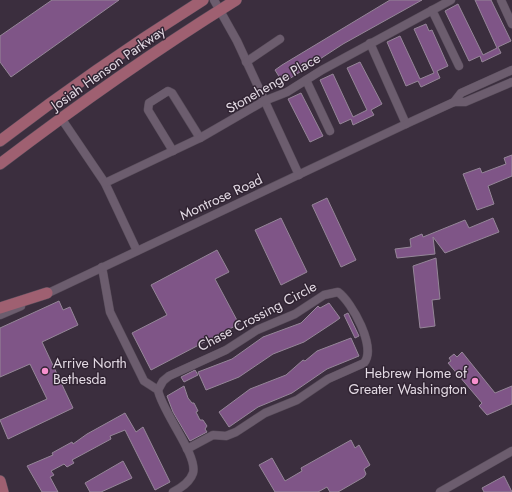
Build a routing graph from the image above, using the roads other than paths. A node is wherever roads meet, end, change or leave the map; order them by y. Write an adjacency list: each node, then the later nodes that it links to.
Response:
1 (203, 0): 22 (main road, Josiah Henson Parkway)
2 (214, 0): 6 (street)
3 (236, 0): 6 (main road, Josiah Henson Parkway)
4 (451, 0): 7 (street, Stonehenge Place)
5 (501, 0): 8 (street)
6 (220, 10): 11 (street); 18 (main road, Josiah Henson Parkway)
7 (432, 10): 10 (street, Stonehenge Place); 12 (street)
8 (512, 24)
9 (280, 39): 11 (street)
10 (370, 44): 14 (street, Stonehenge Place); 19 (street)
11 (246, 62): 16 (street)
12 (459, 66)
13 (512, 70): 17 (street, Montrose Road)
14 (306, 80): 16 (street, Stonehenge Place); 20 (street)
15 (512, 82): 17 (street, Montrose Road)
16 (264, 101): 21 (street, Stonehenge Place); 25 (street)
17 (454, 102): 19 (street, Montrose Road)
18 (61, 118): 24 (main road, Josiah Henson Parkway); 26 (street)
19 (406, 124): 25 (street, Montrose Road)
20 (330, 131)
21 (200, 138): 23 (street, Stonehenge Place); 23 (street)
22 (0, 141)
23 (173, 151): 26 (street, Stonehenge Place)
24 (0, 164)
25 (299, 174): 27 (street, Montrose Road)
26 (105, 183): 27 (street)
27 (137, 251): 28 (street, Montrose Road)
28 (102, 267): 29 (street, Montrose Road); 32 (street)
29 (47, 293): 30 (main road); 31 (street, Montrose Road)
30 (0, 308)
31 (0, 315)
32 (158, 390): 33 (street); 33 (street, Chase Crossing Circle)
33 (187, 449): 37 (street)
34 (512, 451): 38 (street)
35 (0, 481): 36 (main road)
36 (2, 492)
37 (173, 492)
38 (440, 492)

